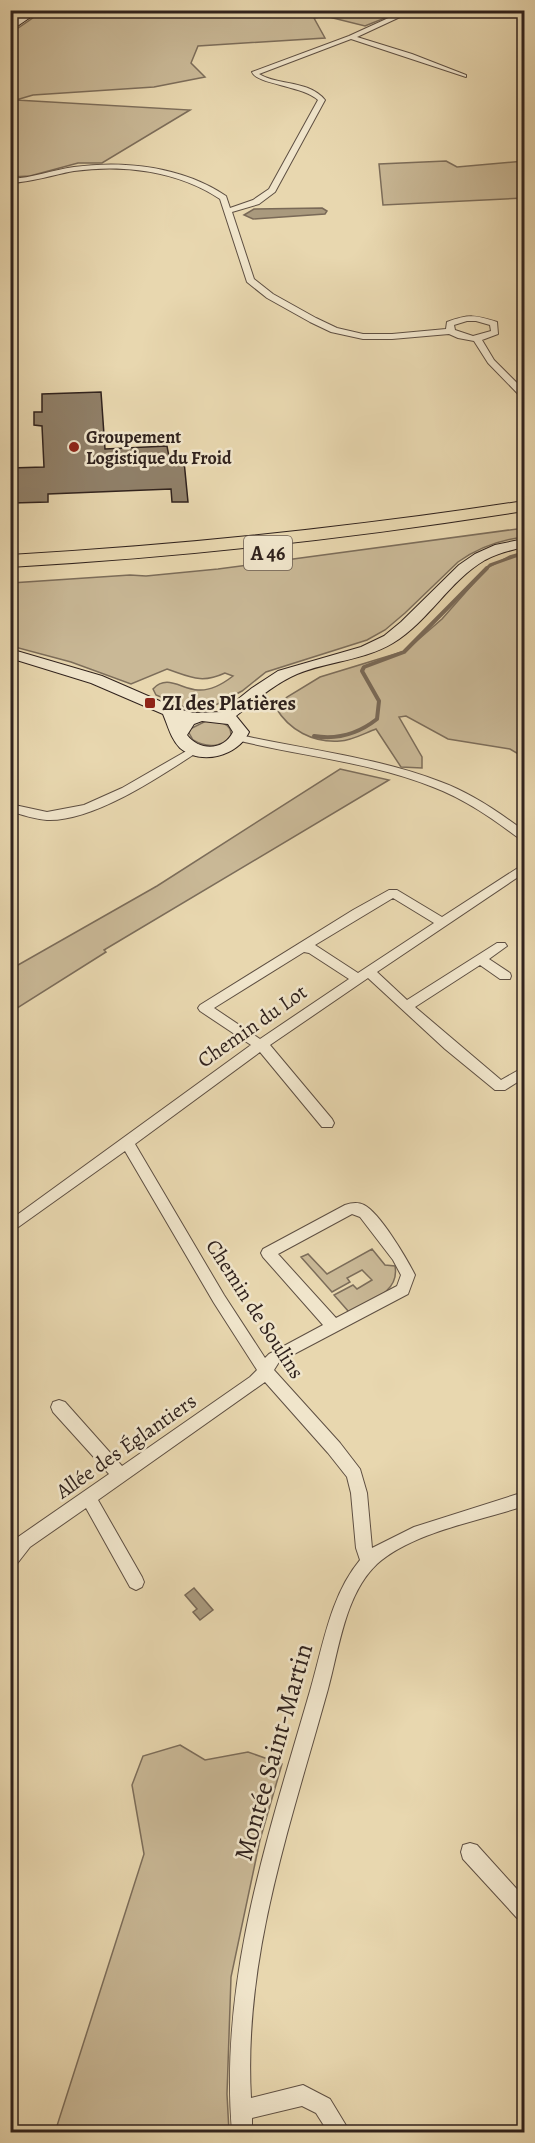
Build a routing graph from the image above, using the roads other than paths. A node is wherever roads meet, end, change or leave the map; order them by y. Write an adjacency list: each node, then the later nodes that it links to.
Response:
1 (37, 10): 3 (street)
2 (412, 10): 4 (street)
3 (10, 28)
4 (351, 37): 5 (street); 7 (street)
5 (464, 76)
6 (10, 181): 7 (street)
7 (228, 211): 8 (street)
8 (451, 331): 9 (street); 9 (street)
9 (477, 338): 10 (street)
10 (525, 395)
11 (525, 506): 14 (highway, A 46)
12 (525, 518): 15 (highway, A 46)
13 (525, 543): 18 (street)
14 (10, 561)
15 (10, 573)
16 (10, 653): 17 (street)
17 (171, 714): 19 (street); 20 (street)
18 (226, 717): 19 (street); 21 (street)
19 (196, 718): 20 (street)
20 (180, 734): 22 (street)
21 (240, 738): 22 (street); 24 (street)
22 (195, 749): 23 (street)
23 (10, 807)
24 (525, 836)
25 (525, 868): 26 (street, Chemin du Lot)
26 (442, 922): 28 (street); 30 (street, Chemin du Lot)
27 (501, 946): 29 (street)
28 (302, 947): 32 (street); 34 (street)
29 (480, 959): 31 (street); 33 (street)
30 (368, 971): 32 (street, Chemin du Lot); 33 (street)
31 (505, 976)
32 (357, 979): 34 (street, Chemin du Lot)
33 (407, 1006): 35 (street)
34 (260, 1045): 36 (street); 37 (street, Chemin du Lot)
35 (525, 1072)
36 (327, 1123)
37 (127, 1142): 38 (street, Chemin du Lot); 40 (street, Chemin de Soulins)
38 (10, 1228)
39 (334, 1327): 39 (street, Allée des Églantiers); 40 (street, Allée des Églantiers)
40 (267, 1370): 42 (street, Allée des Églantiers); 46 (street, Chemin de Soulins)
41 (58, 1407): 42 (street)
42 (120, 1475): 43 (street, Allée des Églantiers)
43 (88, 1497): 45 (street, Allée des Églantiers); 47 (street)
44 (525, 1499): 46 (street, Montée Saint-Martin)
45 (10, 1560)
46 (369, 1561): 50 (street, Montée Saint-Martin)
47 (136, 1582)
48 (470, 1852): 49 (street)
49 (525, 1911)
50 (240, 2111): 51 (street, Montée Saint-Martin); 52 (street)
51 (242, 2133)
52 (340, 2133)

